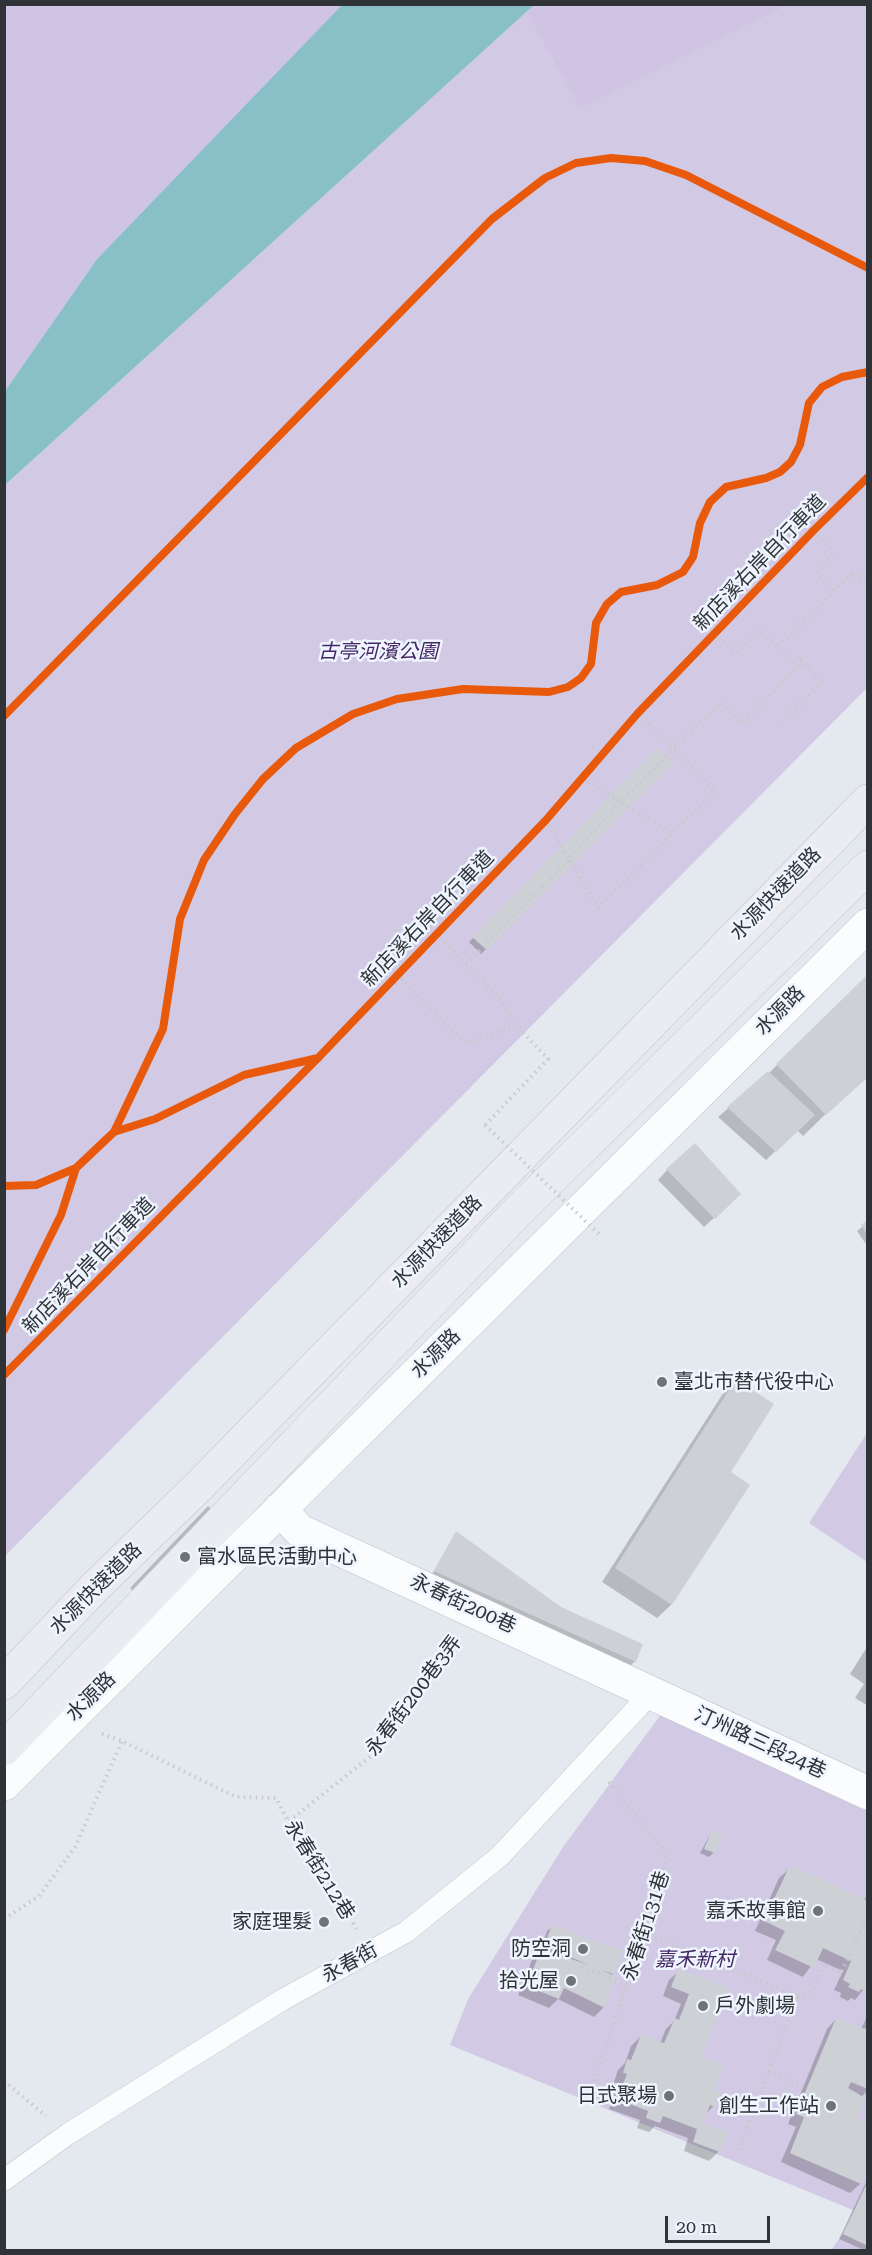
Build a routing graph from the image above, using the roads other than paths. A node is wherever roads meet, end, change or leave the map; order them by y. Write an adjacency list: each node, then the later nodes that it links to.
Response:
1 (867, 801): 5 (highway, 水源快速道路)
2 (867, 867): 9 (highway, 水源快速道路)
3 (867, 924): 4 (street, 水源路)
4 (280, 1509): 8 (street, 永春街200巷); 10 (street, 水源路)
5 (95, 1587): 6 (highway); 7 (highway, 水源快速道路)
6 (4, 1655)
7 (4, 1683)
8 (652, 1692): 11 (street, 汀州路三段24巷); 12 (lane, 永春街)
9 (4, 1749)
10 (4, 1784)
11 (867, 1793)
12 (4, 2180)

